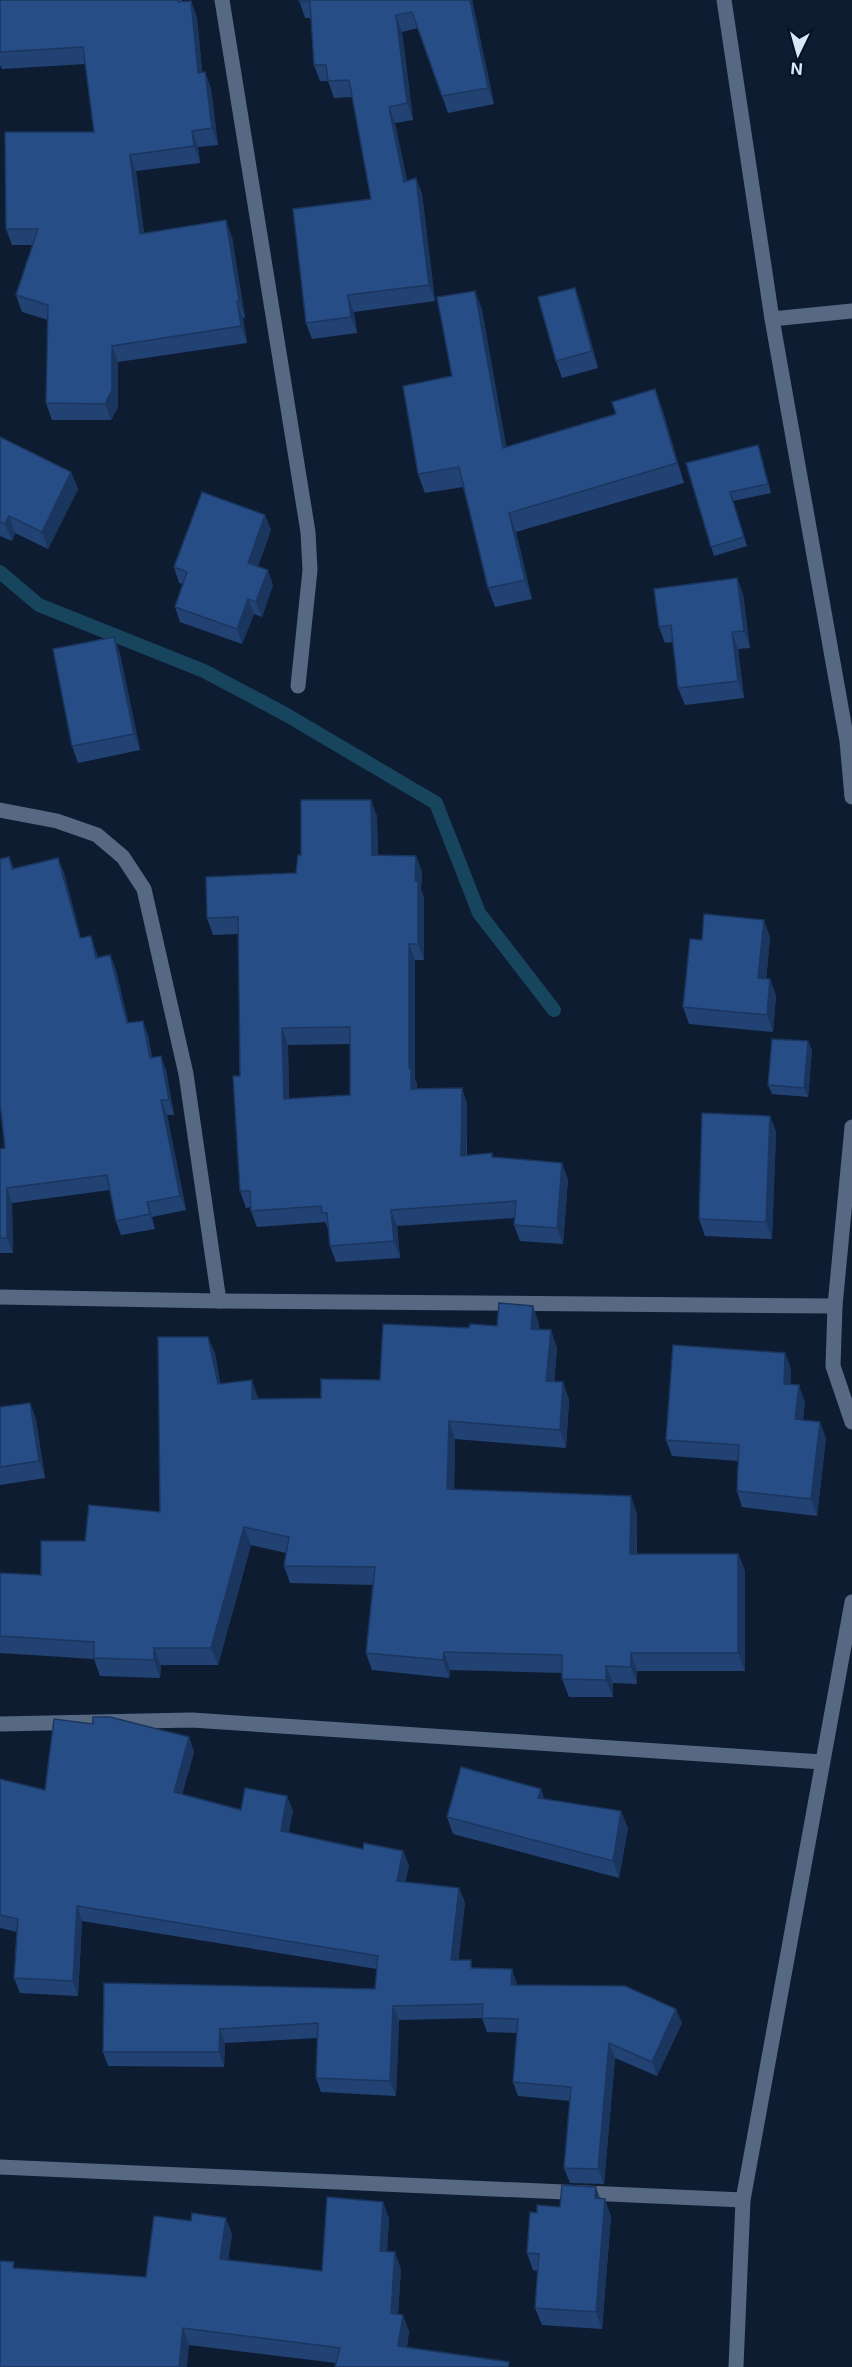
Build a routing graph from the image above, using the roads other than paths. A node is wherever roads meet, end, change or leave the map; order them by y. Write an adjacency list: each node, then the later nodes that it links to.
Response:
1 (222, 0): 5 (street)
2 (724, 0): 4 (street)
3 (852, 311): 4 (street)
4 (772, 319): 6 (street)
5 (298, 686)
6 (852, 797)
7 (0, 810): 10 (street)
8 (852, 1127): 11 (street)
9 (0, 1297): 10 (street)
10 (219, 1301): 11 (street)
11 (835, 1306): 12 (street)
12 (852, 1422)
13 (852, 1602): 15 (street)
14 (0, 1724): 15 (street)
15 (822, 1761): 17 (street)
16 (0, 2167): 17 (street)
17 (743, 2200): 18 (street)
18 (736, 2367)

